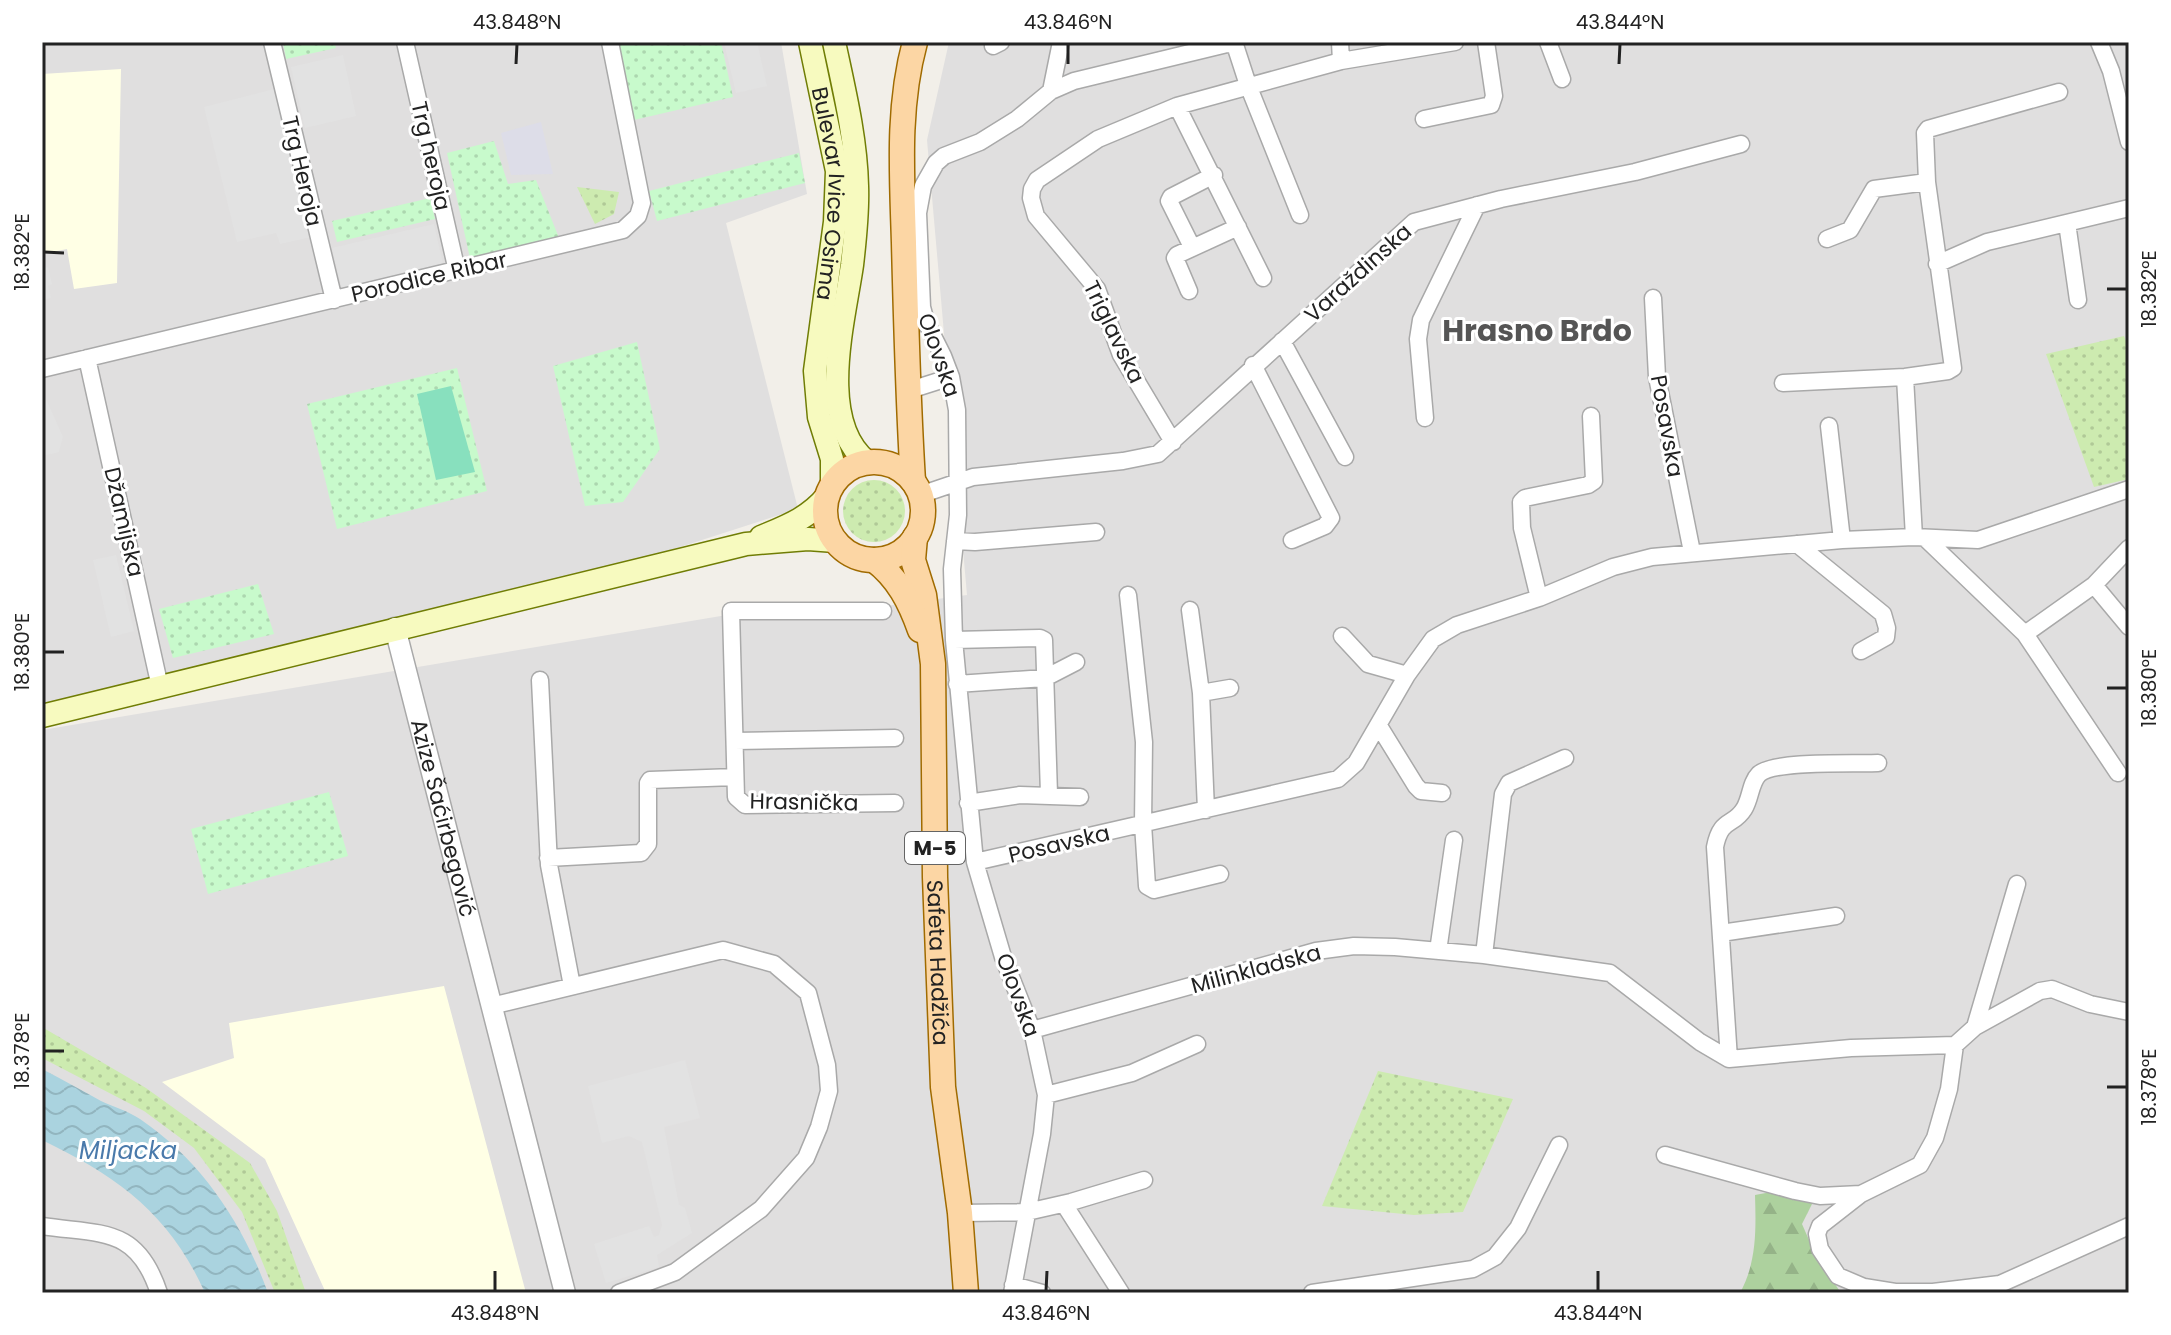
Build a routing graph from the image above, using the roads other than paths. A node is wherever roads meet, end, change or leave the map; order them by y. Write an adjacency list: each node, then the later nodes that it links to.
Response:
1 (272, 42): 38 (street, Trg Heroja)
2 (405, 42): 34 (street, Trg heroja)
3 (610, 42): 34 (street, Porodice Ribar)
4 (810, 42): 57 (main road, Bulevar Ivice Osima)
5 (834, 42): 53 (main road, Bulevar Ivice Osima)
6 (915, 42): 47 (main road, M-5)
7 (1061, 42): 18 (street)
8 (1340, 42): 13 (street)
9 (1455, 42): 13 (street, Triglavska)
10 (1486, 42): 21 (street)
11 (1548, 42): 16 (street)
12 (2099, 42): 15 (street)
13 (1341, 61): 17 (street, Triglavska)
14 (2129, 66): 15 (street)
15 (2111, 71): 22 (street)
16 (1562, 79)
17 (1248, 85): 18 (street, Olovska); 20 (street, Triglavska); 28 (street)
18 (1051, 91): 44 (street, Olovska)
19 (2059, 92): 25 (street)
20 (1177, 106): 24 (street); 51 (street, Triglavska)
21 (1424, 119)
22 (2129, 142)
23 (1741, 144): 26 (street, Varaždinska)
24 (1214, 175): 30 (street); 32 (street)
25 (1927, 182): 31 (street); 33 (street)
26 (1477, 205): 40 (street, Varaždinska); 49 (street)
27 (2129, 208): 29 (street)
28 (1300, 215)
29 (2067, 223): 33 (street); 39 (street)
30 (1238, 227): 32 (street); 35 (street)
31 (1827, 239)
32 (1192, 247): 36 (street)
33 (1937, 264): 45 (street)
34 (457, 271): 38 (street, Porodice Ribar)
35 (1263, 278)
36 (1189, 291)
37 (1653, 298): 68 (street, Posavska)
38 (334, 300): 41 (street, Porodice Ribar)
39 (2078, 300)
40 (1282, 341): 42 (street, Varaždinska); 52 (street)
41 (87, 358): 43 (street, Porodice Ribar); 87 (street, Džamijska)
42 (1253, 365): 51 (street, Varaždinska); 61 (street)
43 (42, 369)
44 (951, 377): 47 (street); 54 (street, Olovska)
45 (1905, 377): 46 (street); 60 (street)
46 (1783, 383)
47 (907, 391): 53 (main road, M-5); 55 (main road, M-5)
48 (1591, 416): 72 (street)
49 (1425, 418)
50 (1829, 426): 62 (street)
51 (1173, 442): 54 (street)
52 (1345, 457)
53 (874, 463): 55 (main road); 57 (main road, M-5)
54 (958, 481): 55 (street); 64 (street, Olovska)
55 (916, 488): 59 (main road, M-5)
56 (2129, 489): 60 (street, Posavska)
57 (829, 491): 63 (main road); 65 (main road)
58 (1096, 532): 64 (street)
59 (915, 537): 69 (main road); 82 (main road, Safeta Hadžića / M-5)
60 (1920, 537): 62 (street, Posavska); 77 (street)
61 (1292, 540)
62 (1842, 540): 66 (street, Posavska)
63 (835, 541): 65 (main road); 69 (main road, M-5)
64 (955, 541): 79 (street, Olovska)
65 (746, 544): 76 (main road)
66 (1797, 544): 68 (street, Posavska); 80 (street)
67 (2129, 548): 70 (street)
68 (1692, 552): 72 (street, Posavska)
69 (874, 560): 82 (main road, Safeta Hadžića / M-5)
70 (2094, 585): 75 (street); 77 (street)
71 (1128, 595): 104 (street)
72 (1539, 598): 83 (street, Posavska)
73 (1190, 610): 89 (street)
74 (883, 611): 93 (street, Hrasnička)
75 (2129, 627)
76 (395, 628): 87 (main road); 115 (street, Azize Šaćirbegović)
77 (2025, 634): 96 (street)
78 (1342, 636): 83 (street)
79 (954, 640): 84 (street); 86 (street, Olovska)
80 (1861, 651)
81 (1076, 662): 84 (street)
82 (933, 664): 129 (main road, Safeta Hadžića / M-5)
83 (1407, 675): 91 (street, Posavska)
84 (1045, 678): 86 (street); 99 (street)
85 (540, 680): 106 (street)
86 (957, 684): 102 (street, Olovska)
87 (160, 687): 90 (main road)
88 (1230, 688): 89 (street)
89 (1201, 693): 103 (street)
90 (42, 716)
91 (1379, 726): 98 (street); 103 (street, Posavska)
92 (895, 738): 93 (street)
93 (735, 741): 97 (street, Hrasnička)
94 (1565, 758): 113 (street)
95 (1878, 763): 111 (street)
96 (2118, 773)
97 (735, 777): 101 (street, Hrasnička); 106 (street, Hrasnička)
98 (1442, 793)
99 (1049, 794): 100 (street); 102 (street)
100 (1080, 797)
101 (895, 803)
102 (968, 803): 107 (street, Olovska)
103 (1206, 810): 104 (street, Posavska)
104 (1143, 824): 107 (street, Posavska); 108 (street, Posavska)
105 (1454, 840): 112 (street)
106 (548, 858): 114 (street)
107 (975, 862): 118 (street, Olovska)
108 (1220, 874)
109 (2017, 884): 117 (street)
110 (1836, 916): 111 (street)
111 (1721, 933): 121 (street)
112 (1438, 951): 113 (street, Milinkladska); 118 (street, Milinkladska)
113 (1484, 955): 121 (street, Milinkladska)
114 (572, 986): 115 (street); 136 (street)
115 (491, 1006): 135 (street, Azize Šaćirbegović)
116 (2129, 1012): 117 (street)
117 (1975, 1027): 120 (street)
118 (1032, 1030): 122 (street, Olovska)
119 (1197, 1044): 122 (street)
120 (1955, 1045): 121 (street); 126 (street)
121 (1729, 1059)
122 (1046, 1095): 128 (street, Olovska)
123 (1559, 1145): 132 (street)
124 (1665, 1155): 126 (street)
125 (1144, 1180): 127 (street)
126 (1861, 1194): 131 (street)
127 (1064, 1204): 128 (street); 139 (street)
128 (1027, 1212): 129 (street); 133 (street)
129 (960, 1213): 137 (main road, Safeta Hadžića / M-5)
130 (42, 1226): 134 (street)
131 (2129, 1226)
132 (1384, 1287): 140 (street)
133 (1013, 1289): 138 (street)
134 (159, 1293)
135 (565, 1293)
136 (619, 1293)
137 (966, 1293)
138 (1042, 1293)
139 (1121, 1293)
140 (1318, 1293)

